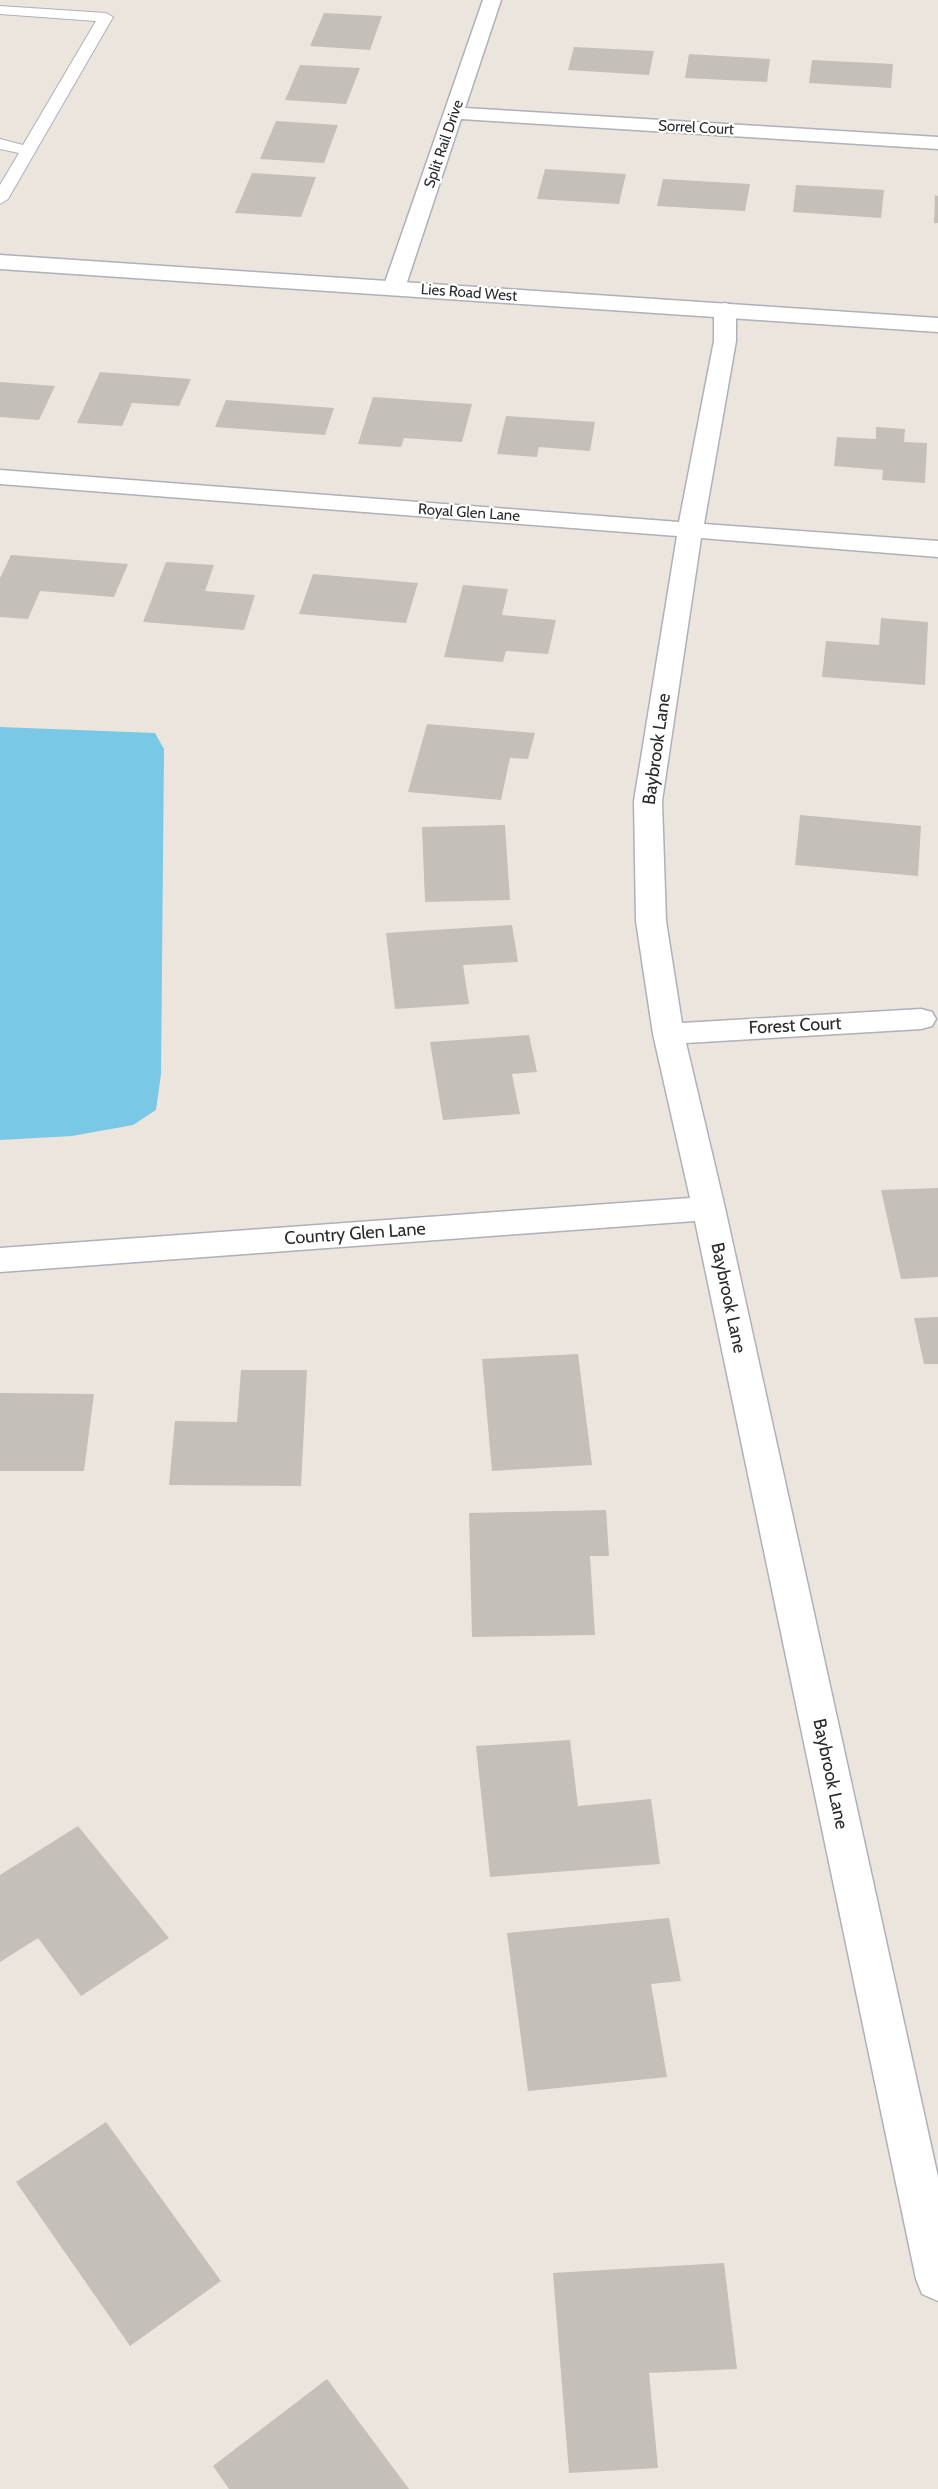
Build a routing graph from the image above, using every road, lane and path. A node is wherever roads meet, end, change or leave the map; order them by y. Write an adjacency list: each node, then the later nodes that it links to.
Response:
1 (492, 0): 3 (street, Split Rail Drive)
2 (0, 10): 6 (lane)
3 (455, 113): 4 (street, Sorrel Court); 9 (street, Split Rail Drive)
4 (938, 143)
5 (0, 144): 6 (lane)
6 (28, 151): 7 (lane)
7 (1, 194)
8 (0, 262): 9 (street, Lies Road West)
9 (394, 288): 10 (street, Lies Road West)
10 (725, 310): 11 (street, Lies Road West); 13 (street, Baybrook Lane)
11 (938, 325)
12 (0, 477): 13 (street, Royal Glen Lane)
13 (690, 530): 14 (street, Royal Glen Lane); 16 (street, Baybrook Lane)
14 (938, 549)
15 (921, 1019): 16 (street, Forest Court)
16 (668, 1034): 17 (street, Baybrook Lane)
17 (709, 1208): 18 (street, Country Glen Lane); 19 (street, Baybrook Lane)
18 (0, 1260)
19 (938, 2279)

